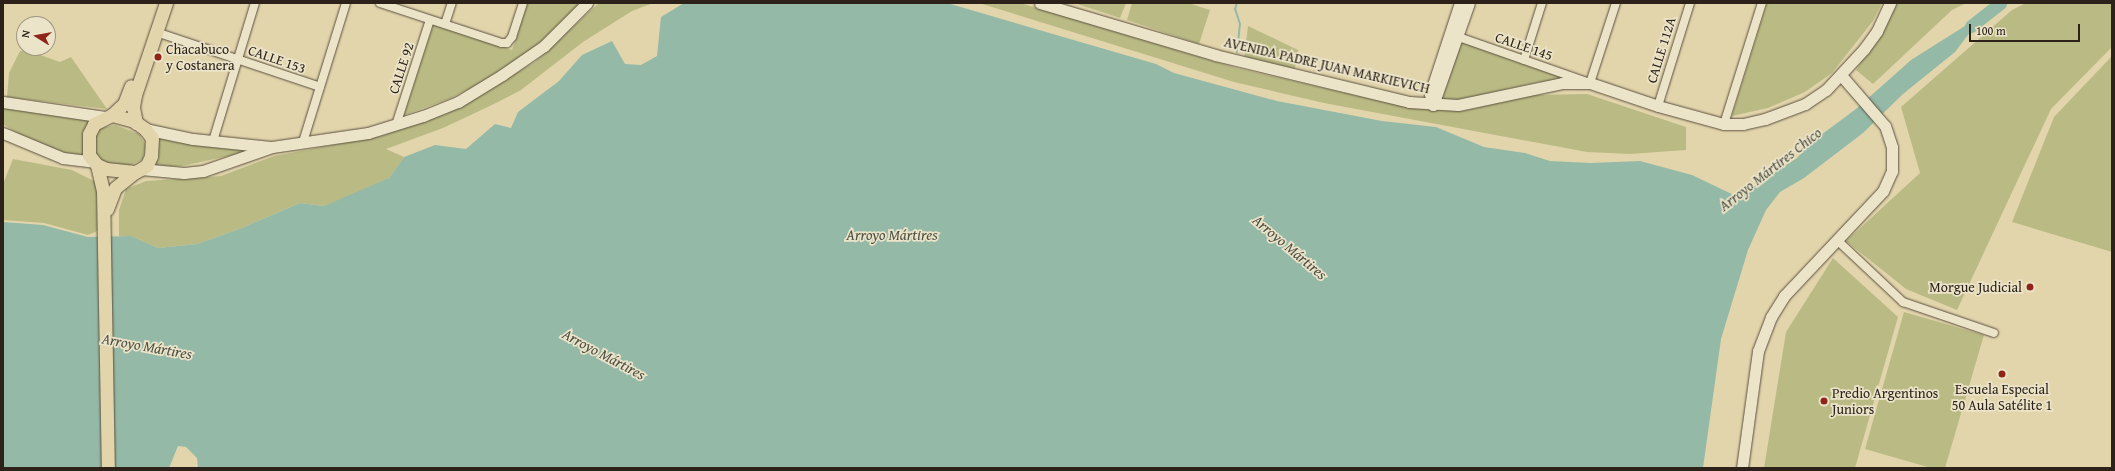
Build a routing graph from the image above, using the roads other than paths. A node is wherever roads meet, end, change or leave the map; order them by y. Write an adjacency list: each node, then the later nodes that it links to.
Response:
1 (158, 3): 29 (main road)
2 (166, 3): 19 (main road)
3 (255, 3): 21 (street)
4 (346, 3): 25 (street)
5 (382, 3): 17 (street)
6 (452, 3): 18 (street)
7 (523, 3): 18 (street)
8 (588, 3): 31 (main road)
9 (1040, 3): 27 (main road, AVENIDA PADRE JUAN MARKIEVICH)
10 (1460, 3): 20 (main road)
11 (1469, 3): 20 (main road)
12 (1542, 3): 22 (street)
13 (1616, 3): 24 (street)
14 (1690, 3): 28 (street, CALLE 112A)
15 (1762, 3): 30 (street)
16 (1890, 3): 23 (main road, AVENIDA PADRE JUAN MARKIEVICH)
17 (430, 20): 18 (street); 31 (street, CALLE 92)
18 (445, 24)
19 (156, 32): 21 (street, CALLE 153); 32 (main road)
20 (1454, 35): 22 (street, CALLE 145); 27 (main road)
21 (238, 59): 25 (street, CALLE 153); 34 (street)
22 (1524, 60): 24 (street, CALLE 145)
23 (1841, 75): 30 (main road, AVENIDA PADRE JUAN MARKIEVICH); 40 (main road)
24 (1590, 83): 27 (main road, AVENIDA PADRE JUAN MARKIEVICH); 28 (main road, AVENIDA PADRE JUAN MARKIEVICH)
25 (320, 87): 35 (street)
26 (3, 102): 29 (main road)
27 (1433, 105)
28 (1658, 106): 30 (main road, AVENIDA PADRE JUAN MARKIEVICH)
29 (108, 116): 32 (main road); 37 (main road)
30 (1724, 124)
31 (396, 125): 35 (main road)
32 (140, 126): 34 (main road); 38 (main road)
33 (3, 133): 37 (main road)
34 (212, 141): 36 (main road)
35 (303, 142): 36 (main road)
36 (272, 147): 38 (main road)
37 (96, 164): 38 (main road); 39 (main road)
38 (138, 171): 39 (main road)
39 (104, 218): 42 (main road)
40 (1837, 240): 41 (street); 43 (main road)
41 (1994, 333)
42 (108, 468)
43 (1742, 468)

